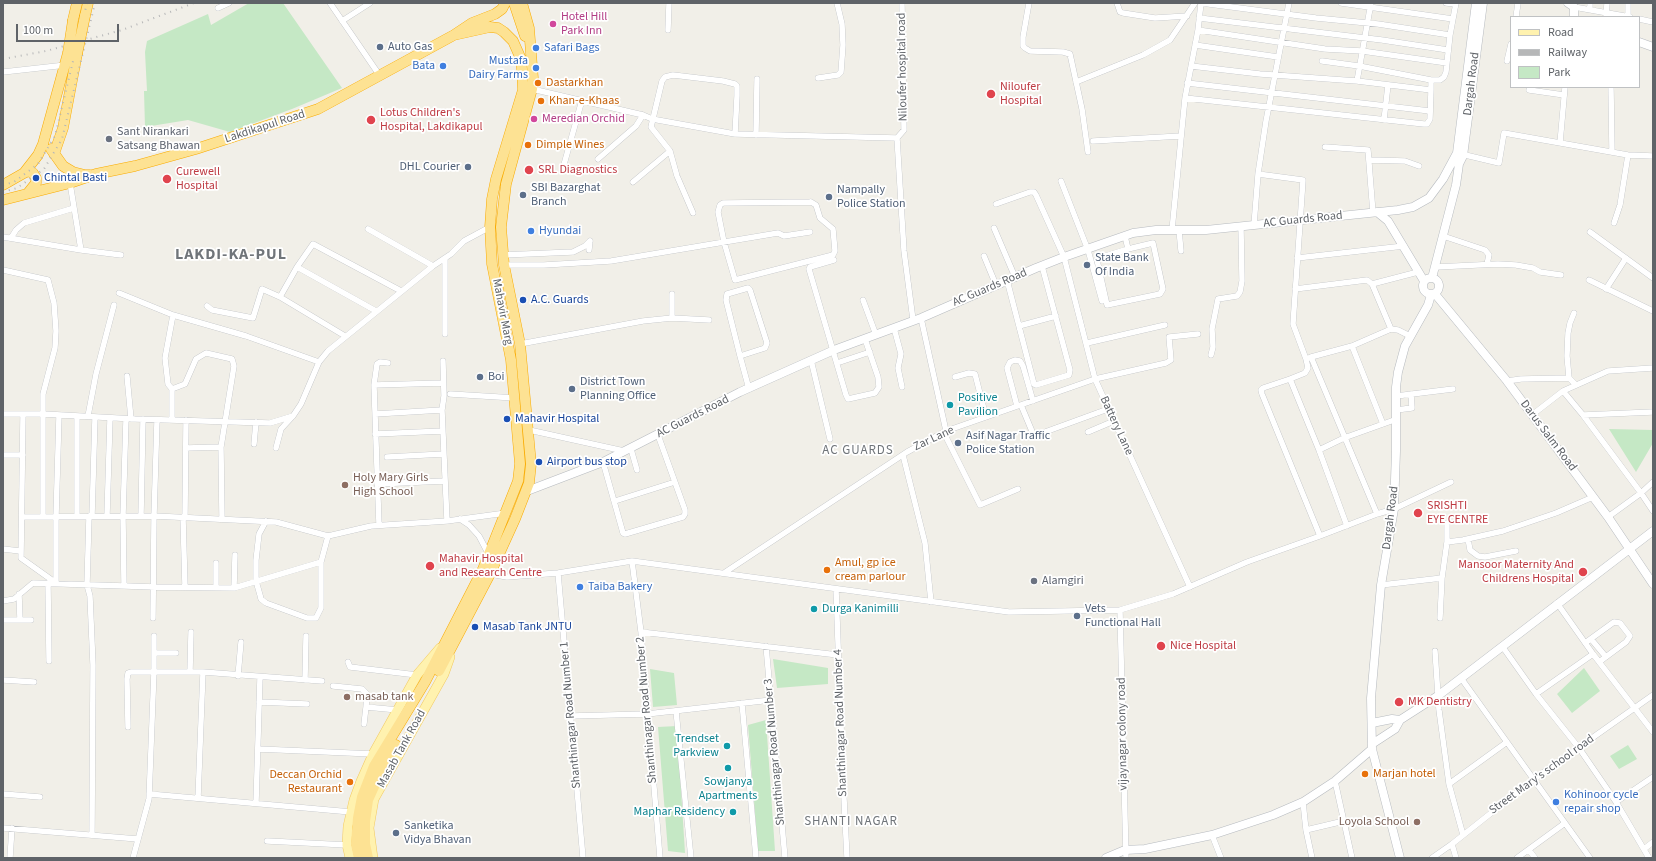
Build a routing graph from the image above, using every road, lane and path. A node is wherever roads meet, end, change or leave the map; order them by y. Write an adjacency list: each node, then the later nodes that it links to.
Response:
1 (78, 3): 58 (highway, bridge)
2 (88, 3): 58 (highway, bridge)
3 (229, 3): 30 (street)
4 (326, 3): 42 (street)
5 (330, 3): 42 (street)
6 (370, 3): 42 (street)
7 (505, 3): 48 (highway, Lakdikapul Road)
8 (514, 3): 59 (highway)
9 (522, 3): 31 (highway)
10 (528, 3): 31 (main road)
11 (669, 3): 46 (street)
12 (838, 3): 70 (street)
13 (902, 3): 96 (street, Niloufer hospital road)
14 (1029, 3): 74 (street)
15 (1117, 3): 34 (street)
16 (1194, 3): 34 (street)
17 (1201, 3): 32 (street); 39 (street)
18 (1289, 3): 32 (street)
19 (1341, 3): 27 (street)
20 (1446, 3): 26 (street)
21 (1476, 3): 104 (main road, Dargah Road)
22 (1483, 3): 104 (main road, Dargah Road)
23 (1518, 3): 35 (street)
24 (1607, 3): 33 (street)
25 (1628, 3): 38 (street)
26 (1456, 4): 40 (street)
27 (1371, 5): 40 (street); 43 (street)
28 (1571, 5): 29 (street); 36 (main road)
29 (1590, 6): 33 (street)
30 (218, 8)
31 (526, 14): 59 (highway, Mahavir Marg)
32 (1286, 14): 43 (street); 45 (street)
33 (1607, 14): 37 (street)
34 (1187, 16): 74 (street)
35 (1516, 16)
36 (1574, 16)
37 (1622, 16)
38 (1629, 16)
39 (1199, 18): 45 (street); 47 (street)
40 (1453, 19): 49 (street)
41 (1640, 19): 44 (street)
42 (342, 22): 68 (street)
43 (1368, 22): 49 (street); 50 (street)
44 (1653, 22)
45 (1284, 27): 50 (street); 51 (street)
46 (668, 30)
47 (1198, 30): 51 (street); 53 (street)
48 (454, 35): 68 (highway, Lakdikapul Road); 127 (highway, Mahavir Marg)
49 (1450, 35): 56 (street)
50 (1364, 38): 56 (street); 57 (street)
51 (1281, 42): 57 (street); 60 (street)
52 (1640, 42): 54 (main road)
53 (1195, 45): 60 (street); 65 (street)
54 (1653, 47)
55 (1510, 48): 62 (street)
56 (1448, 50): 63 (street)
57 (1362, 51): 63 (street); 66 (street)
58 (73, 53): 64 (highway); 103 (highway)
59 (531, 57): 80 (highway, Mahavir Marg)
60 (1278, 57): 69 (street)
61 (1322, 61): 66 (street)
62 (1507, 61)
63 (1446, 63): 72 (street)
64 (66, 64): 67 (street); 92 (highway)
65 (1191, 66): 69 (street); 75 (street)
66 (1359, 66): 72 (street); 73 (street)
67 (3, 72)
68 (380, 76): 112 (highway, Lakdikapul Road)
69 (1274, 76): 73 (street); 82 (street)
70 (818, 78)
71 (757, 79): 94 (street)
72 (1431, 80): 81 (street)
73 (1357, 81): 76 (street)
74 (1076, 82): 101 (street)
75 (1187, 83): 82 (street); 84 (street)
76 (1388, 85): 81 (street); 87 (street)
77 (1530, 88): 83 (street)
78 (1565, 88): 83 (street)
79 (1611, 88): 102 (street)
80 (532, 89): 85 (street); 146 (highway, Mahavir Marg)
81 (1431, 90): 88 (street)
82 (1271, 93): 86 (street); 87 (street)
83 (1564, 95): 98 (street)
84 (1185, 98): 86 (street); 95 (street)
85 (582, 100): 89 (street); 110 (street)
86 (1269, 106): 91 (street); 113 (street)
87 (1386, 106): 88 (street); 91 (street)
88 (1430, 111): 91 (street)
89 (643, 115): 90 (street); 107 (street)
90 (652, 119): 93 (street); 93 (street); 100 (street)
91 (1384, 120)
92 (46, 133): 103 (highway); 111 (highway)
93 (735, 134): 94 (street)
94 (756, 135): 96 (street)
95 (1181, 136): 97 (street); 131 (street)
96 (897, 138): 187 (street, Niloufer hospital road)
97 (1093, 141)
98 (1560, 143): 102 (street); 104 (street)
99 (1325, 147): 108 (street)
100 (670, 151): 115 (street); 123 (street)
101 (1088, 152)
102 (1612, 152): 105 (street)
103 (54, 154): 112 (highway)
104 (1460, 154): 122 (main road, AC Guards Road); 135 (main road, Dargah Road)
105 (1628, 155): 106 (street); 125 (street)
106 (1653, 156)
107 (598, 159)
108 (1370, 160): 109 (street); 122 (street)
109 (1419, 166)
110 (563, 168)
111 (24, 172): 117 (highway); 118 (highway)
112 (96, 174): 116 (highway, Lakdikapul Road)
113 (1258, 174): 124 (street); 126 (street)
114 (1061, 181): 143 (street)
115 (633, 182)
116 (70, 183): 118 (highway, Lakdikapul Road); 121 (street)
117 (3, 184)
118 (28, 193): 119 (highway, Lakdikapul Road)
119 (3, 200)
120 (996, 204): 149 (street, Battery Lane)
121 (74, 208): 137 (street); 141 (street)
122 (1375, 212): 124 (main road, AC Guards Road); 139 (main road)
123 (693, 213)
124 (1299, 221): 126 (main road, AC Guards Road); 150 (street)
125 (1614, 223)
126 (1254, 225): 128 (main road, AC Guards Road)
127 (490, 227): 148 (street); 212 (highway, Mahavir Marg)
128 (1241, 227): 131 (main road, AC Guards Road); 203 (street)
129 (994, 228): 163 (street)
130 (368, 229): 154 (street)
131 (1176, 230): 134 (main road, AC Guards Road); 144 (street)
132 (810, 232): 138 (street)
133 (1590, 232): 151 (street)
134 (1124, 236): 140 (street); 143 (main road, AC Guards Road)
135 (1443, 236): 153 (street); 157 (main road, Dargah Road)
136 (3, 237): 137 (street)
137 (11, 238): 141 (street)
138 (724, 242): 138 (street); 155 (street)
139 (1404, 246): 150 (street); 160 (main road)
140 (1128, 249): 140 (street)
141 (81, 250): 145 (street)
142 (589, 250): 146 (street)
143 (1088, 250): 149 (main road, AC Guards Road); 176 (street)
144 (1181, 251)
145 (121, 255)
146 (503, 255): 155 (highway, Mahavir Marg)
147 (984, 256): 167 (street)
148 (445, 258): 154 (street); 192 (street)
149 (1064, 258): 156 (main road, AC Guards Road); 198 (street, Battery Lane)
150 (1297, 258): 168 (street)
151 (1626, 258): 162 (street); 169 (street)
152 (834, 260): 201 (street)
153 (1487, 264): 157 (street); 161 (street)
154 (433, 266): 170 (street)
155 (504, 266): 199 (highway, Mahavir Marg)
156 (1042, 266): 163 (main road, AC Guards Road); 183 (street)
157 (1436, 267): 164 (main road, Dargah Road)
158 (297, 268): 170 (street); 174 (street); 180 (street)
159 (3, 270): 240 (street)
160 (1418, 272): 164 (main road); 166 (street)
161 (1561, 275)
162 (1653, 278)
163 (1011, 279): 167 (main road, AC Guards Road); 189 (street)
164 (1428, 279): 173 (main road); 173 (main road)
165 (1589, 280): 169 (street)
166 (1372, 284): 168 (street); 191 (street)
167 (996, 285): 185 (main road, AC Guards Road)
168 (1295, 289): 205 (street)
169 (1606, 289): 179 (street)
170 (402, 292): 180 (street)
171 (119, 293): 182 (street)
172 (672, 294): 184 (street)
173 (1433, 294): 196 (main road, Dargah Road); 219 (main road, Darus Salm Road)
174 (280, 297): 178 (street); 195 (street)
175 (863, 300): 194 (street)
176 (1102, 302)
177 (114, 305): 246 (street)
178 (207, 306)
179 (1653, 310)
180 (376, 311): 195 (street)
181 (1574, 312): 216 (street)
182 (173, 314): 208 (street); 225 (street)
183 (1056, 316): 189 (street); 189 (street)
184 (672, 318): 186 (street); 199 (street)
185 (921, 318): 187 (main road, AC Guards Road); 263 (street)
186 (709, 320)
187 (913, 320): 190 (main road, AC Guards Road)
188 (1165, 325): 198 (street)
189 (1019, 326)
190 (894, 328): 194 (main road, AC Guards Road); 223 (street)
191 (1390, 329): 196 (street); 200 (street)
192 (446, 334)
193 (1198, 334): 217 (street, Zar Lane)
194 (876, 335): 197 (main road, AC Guards Road)
195 (345, 336): 208 (street)
196 (1410, 336): 230 (main road, Dargah Road)
197 (865, 339): 201 (main road, AC Guards Road); 202 (street)
198 (1087, 343): 217 (street, Battery Lane)
199 (520, 344): 211 (highway, Mahavir Marg)
200 (1352, 346): 205 (street); 260 (street)
201 (834, 350): 206 (main road, AC Guards Road); 210 (street)
202 (870, 352): 210 (street); 210 (street)
203 (1211, 355)
204 (740, 356): 204 (street); 224 (street)
205 (1308, 358): 218 (street); 267 (street)
206 (811, 360): 224 (main road, AC Guards Road); 268 (street)
207 (443, 361): 220 (street)
208 (319, 362): 247 (street)
209 (388, 363): 222 (street)
210 (837, 363)
211 (522, 364): 212 (highway); 261 (highway, Mahavir Marg)
212 (512, 365): 231 (highway, Mahavir Marg)
213 (1653, 368): 221 (street)
214 (127, 376): 251 (street)
215 (955, 377): 249 (street)
216 (1569, 378): 219 (street); 221 (street)
217 (1095, 379): 232 (street, Zar Lane); 234 (street, Battery Lane)
218 (1290, 379): 274 (street); 316 (street)
219 (1507, 381): 244 (main road, Darus Salm Road)
220 (443, 383): 222 (street); 235 (street)
221 (1575, 384): 227 (street)
222 (374, 385): 241 (street)
223 (902, 387)
224 (749, 388): 266 (main road, AC Guards Road)
225 (172, 389): 255 (street); 257 (street)
226 (1453, 389): 229 (street)
227 (1563, 391): 242 (street); 244 (street)
228 (450, 394): 231 (street)
229 (1411, 394): 230 (street); 236 (street)
230 (1396, 396): 236 (main road, Dargah Road)
231 (515, 398): 294 (highway, Mahavir Marg)
232 (1033, 401): 233 (street, Zar Lane); 233 (street)
233 (1019, 406): 234 (street); 249 (street, Zar Lane)
234 (1108, 409): 258 (street, Battery Lane)
235 (442, 410): 241 (street); 262 (street)
236 (1396, 410): 253 (main road, Dargah Road)
237 (1653, 412): 242 (street)
238 (3, 414): 239 (street)
239 (23, 414): 240 (street); 277 (street)
240 (43, 414): 243 (street); 303 (street)
241 (375, 414): 265 (street)
242 (1583, 414): 289 (street)
243 (59, 415): 245 (street); 304 (street)
244 (1532, 415): 290 (main road, Darus Salm Road)
245 (77, 416): 246 (street); 296 (street)
246 (88, 416): 248 (street)
247 (293, 416): 259 (street); 272 (street)
248 (95, 417): 250 (street); 297 (street)
249 (986, 417): 263 (street, Zar Lane)
250 (110, 418): 251 (street); 298 (street)
251 (129, 419): 252 (street); 299 (street)
252 (143, 419): 254 (street); 300 (street)
253 (1396, 419): 260 (street); 292 (main road, Dargah Road)
254 (158, 420): 255 (street); 301 (street)
255 (172, 420): 256 (street)
256 (186, 420): 257 (street); 271 (street)
257 (225, 421): 259 (street); 270 (street)
258 (1114, 421): 264 (street); 340 (street, Battery Lane)
259 (256, 422): 269 (street)
260 (1383, 424): 267 (street)
261 (528, 430): 273 (street); 288 (highway, Mahavir Marg)
262 (443, 432): 265 (street); 275 (street)
263 (945, 432): 278 (street, Zar Lane); 287 (street)
264 (1088, 432)
265 (375, 434): 286 (street)
266 (658, 435): 273 (main road, AC Guards Road); 283 (street)
267 (1344, 438): 274 (street); 295 (street)
268 (830, 439)
269 (254, 444)
270 (221, 447): 271 (street); 307 (street)
271 (186, 448): 305 (street)
272 (276, 448)
273 (628, 450): 280 (main road, AC Guards Road); 281 (street)
274 (1319, 450): 313 (street)
275 (444, 454): 279 (street); 282 (street)
276 (3, 455): 277 (street)
277 (23, 455): 302 (street)
278 (903, 455): 329 (street, Zar Lane); 347 (street)
279 (387, 456)
280 (603, 462): 288 (main road, AC Guards Road); 291 (street)
281 (637, 470)
282 (445, 481): 286 (street); 310 (street)
283 (675, 482): 291 (street); 291 (street)
284 (1451, 482): 292 (street)
285 (1653, 482): 289 (street)
286 (377, 484): 312 (street)
287 (1018, 489)
288 (526, 491): 330 (highway, Mahavir Marg)
289 (1641, 493): 293 (street); 306 (street)
290 (1593, 497): 306 (main road, Darus Salm Road); 317 (street)
291 (615, 501)
292 (1394, 510): 295 (street); 337 (main road, Dargah Road)
293 (1653, 511)
294 (506, 513): 308 (street); 324 (highway, Mahavir Marg)
295 (1377, 514): 313 (street)
296 (77, 516): 297 (street); 304 (street)
297 (90, 516): 298 (street); 336 (street)
298 (107, 516): 299 (street)
299 (123, 516): 300 (street); 338 (street)
300 (141, 516): 301 (street)
301 (154, 516): 305 (street); 339 (street)
302 (23, 517): 303 (street); 321 (street)
303 (43, 517): 304 (street)
304 (56, 517): 334 (street)
305 (184, 517): 307 (street); 341 (street)
306 (1608, 517): 319 (main road, Darus Salm Road)
307 (222, 519): 309 (street)
308 (460, 519): 310 (street); 324 (street)
309 (266, 521): 315 (street); 332 (street)
310 (447, 521): 312 (street)
311 (1447, 524): 318 (street)
312 (379, 525): 315 (street)
313 (1347, 526): 316 (street)
314 (1653, 531): 319 (main road)
315 (328, 536): 325 (street)
316 (1320, 536): 340 (street)
317 (1468, 539): 318 (street); 322 (street)
318 (1447, 542): 331 (street)
319 (1630, 548): 335 (main road, Darus Salm Road); 348 (main road)
320 (3, 549): 321 (street)
321 (20, 550): 334 (street)
322 (1516, 552)
323 (235, 555): 343 (street)
324 (489, 555): 361 (highway, Mahavir Marg)
325 (321, 562): 332 (street); 332 (street)
326 (632, 562): 328 (street); 329 (street); 356 (street, Shanthinagar Road Number 2)
327 (216, 563): 342 (street)
328 (558, 573): 330 (street); 400 (street, Shanthinagar Road Number 1)
329 (724, 573): 344 (street)
330 (490, 574): 361 (highway, Mahavir Marg)
331 (1442, 578): 337 (street); 351 (street)
332 (256, 581): 343 (street)
333 (48, 583): 334 (street); 345 (street); 372 (street)
334 (56, 583): 336 (street)
335 (1653, 584)
336 (87, 585): 338 (street); 428 (street)
337 (1382, 585): 402 (main road, Dargah Road)
338 (124, 586): 339 (street)
339 (155, 587): 341 (street); 350 (street)
340 (1190, 587): 349 (street)
341 (185, 588): 342 (street)
342 (216, 588): 343 (street)
343 (234, 588)
344 (836, 589): 347 (street); 370 (street, Shanthinagar Road Number 4)
345 (19, 594): 346 (street); 353 (street)
346 (3, 601)
347 (931, 602): 349 (street)
348 (1557, 603): 362 (street); 364 (main road)
349 (1120, 610): 438 (street, vijaynagar colony road)
350 (154, 618)
351 (1440, 618)
352 (3, 620): 353 (street)
353 (20, 620): 354 (street)
354 (31, 620)
355 (191, 632): 376 (street)
356 (641, 632): 363 (street); 399 (street, Shanthinagar Road Number 2)
357 (154, 636): 367 (street)
358 (306, 636): 383 (street)
359 (1591, 639): 362 (street); 365 (street); 371 (street)
360 (241, 642): 379 (street)
361 (451, 642): 378 (main road, Masab Tank Road); 386 (highway); 444 (main road, Masab Tank Road)
362 (1585, 643): 369 (street)
363 (766, 646): 370 (street); 391 (street, Shanthinagar Road Number 3)
364 (1502, 646): 381 (main road); 388 (street)
365 (1598, 648): 369 (street); 371 (street)
366 (1435, 651): 390 (street)
367 (154, 652): 368 (street); 375 (street)
368 (176, 653)
369 (1592, 654): 374 (street); 388 (street)
370 (838, 655): 451 (street, Shanthinagar Road Number 4)
371 (1606, 657): 374 (street)
372 (49, 661)
373 (348, 662): 378 (street)
374 (1599, 662): 396 (street)
375 (154, 672): 376 (street); 404 (street); 416 (street)
376 (190, 672): 377 (street)
377 (202, 672): 379 (street); 418 (street)
378 (416, 674): 397 (main road, Masab Tank Road)
379 (238, 676): 380 (street)
380 (260, 677): 383 (street); 392 (street)
381 (1461, 678): 390 (main road); 406 (street)
382 (3, 680): 385 (street)
383 (305, 680): 384 (street)
384 (322, 681)
385 (34, 682)
386 (427, 685): 442 (highway); 443 (highway)
387 (333, 686): 395 (street)
388 (1536, 694): 408 (street)
389 (1653, 694): 396 (street, Street Mary's school road)
390 (1439, 695): 401 (main road); 414 (street)
391 (771, 700): 393 (street); 449 (street, Shanthinagar Road Number 3)
392 (260, 702): 394 (street); 409 (street)
393 (742, 703): 398 (street); 448 (street)
394 (307, 704)
395 (366, 707): 397 (street); 403 (street)
396 (1634, 707): 405 (street); 408 (street, Street Mary's school road)
397 (398, 710): 410 (main road, Masab Tank Road)
398 (676, 711): 399 (street); 447 (street)
399 (647, 714): 400 (street); 446 (street, Shanthinagar Road Number 2)
400 (571, 716): 445 (street, Shanthinagar Road Number 1)
401 (1400, 720): 402 (main road); 407 (main road)
402 (1372, 723): 407 (main road, Dargah Road)
403 (364, 724)
404 (128, 727)
405 (1653, 732)
406 (1507, 742): 412 (street); 414 (street)
407 (1372, 746): 413 (main road); 456 (main road, Dargah Road)
408 (1579, 748): 412 (street, Street Mary's school road); 420 (street)
409 (258, 749): 410 (street); 421 (street)
410 (372, 754): 422 (main road, Masab Tank Road)
411 (1653, 777): 420 (street)
412 (1534, 779): 424 (street); 430 (street, Street Mary's school road)
413 (1335, 781): 419 (main road); 423 (street)
414 (1449, 784): 430 (street)
415 (3, 794): 417 (street)
416 (149, 794): 418 (street); 431 (street)
417 (40, 796)
418 (198, 798): 421 (street)
419 (1303, 802): 427 (street); 429 (main road)
420 (1616, 802): 436 (street)
421 (256, 803): 422 (street)
422 (351, 812): 435 (main road, Masab Tank Road)
423 (1344, 821): 427 (street); 455 (street)
424 (1565, 823): 437 (street); 461 (street)
425 (3, 828): 426 (street)
426 (12, 828): 428 (street); 439 (street)
427 (1306, 830): 454 (street)
428 (92, 834): 431 (street)
429 (1212, 835): 438 (main road); 453 (street)
430 (1463, 835): 434 (street, Street Mary's school road)
431 (138, 839): 440 (street)
432 (267, 842): 435 (street)
433 (1653, 842): 436 (street)
434 (1452, 844): 457 (street, Street Mary's school road); 458 (street)
435 (347, 845): 441 (main road, Masab Tank Road)
436 (1644, 848): 462 (street)
437 (1529, 850): 459 (street); 460 (street)
438 (1125, 854): 452 (main road)
439 (10, 858)
440 (133, 858)
441 (350, 858)
442 (359, 858)
443 (368, 858)
444 (374, 858)
445 (584, 858)
446 (660, 858)
447 (691, 858)
448 (756, 858)
449 (785, 858)
450 (840, 858): 451 (street)
451 (847, 858)
452 (1106, 858)
453 (1221, 858)
454 (1312, 858)
455 (1352, 858)
456 (1400, 858)
457 (1432, 858)
458 (1456, 858)
459 (1517, 858)
460 (1535, 858)
461 (1590, 858)
462 (1649, 858)

